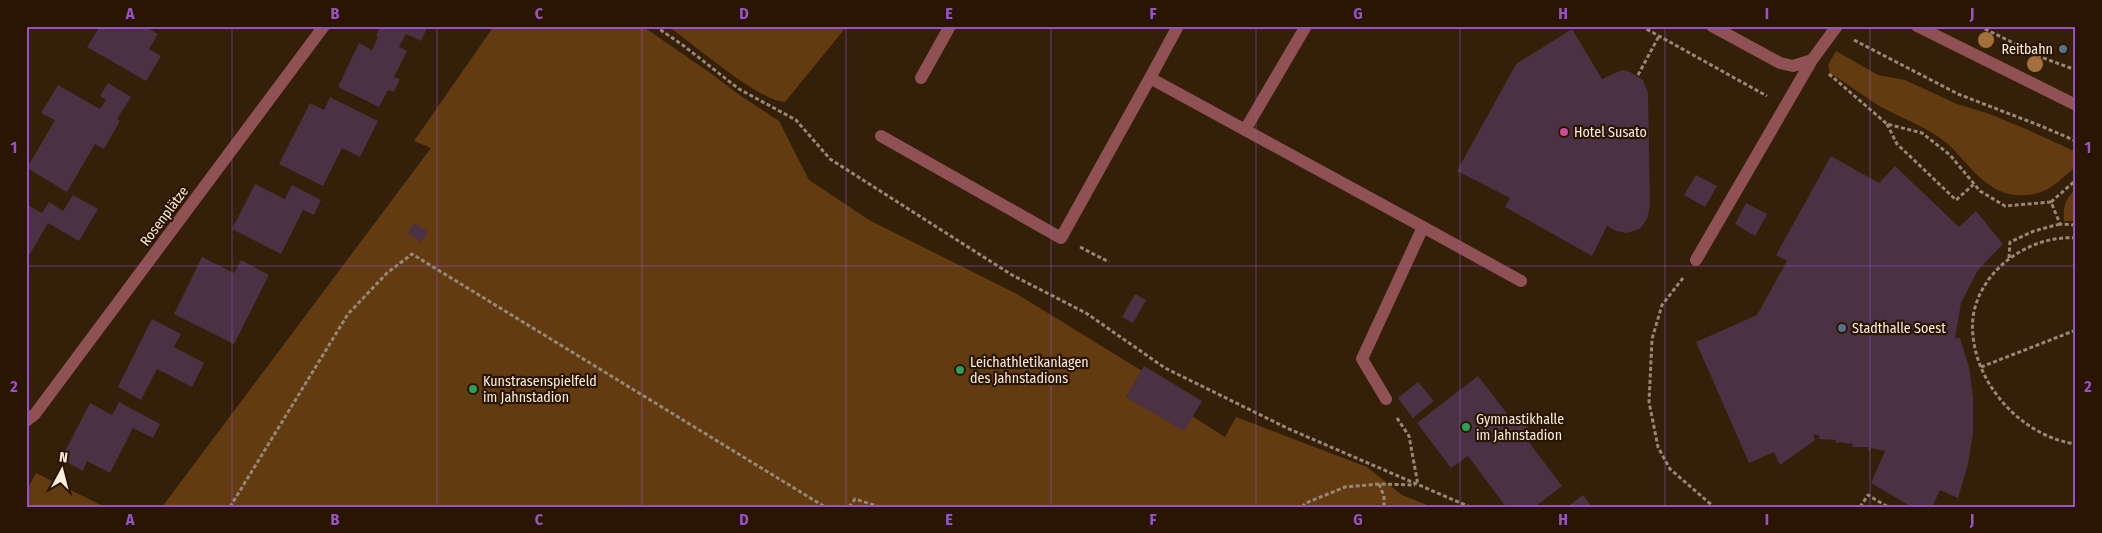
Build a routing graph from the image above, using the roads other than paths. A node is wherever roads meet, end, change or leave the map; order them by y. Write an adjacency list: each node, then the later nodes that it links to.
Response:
1 (324, 26): 18 (street, Rosenplätze)
2 (950, 26): 9 (street)
3 (1178, 26): 10 (street)
4 (1306, 26): 12 (street)
5 (1712, 26): 8 (street)
6 (1917, 26): 11 (street)
7 (1836, 28): 8 (street)
8 (1812, 60): 15 (street)
9 (922, 78)
10 (1150, 78): 12 (street); 13 (street)
11 (2076, 105)
12 (1246, 130): 14 (street)
13 (881, 136)
14 (1422, 227): 16 (street); 17 (street)
15 (1696, 260)
16 (1521, 281)
17 (1386, 399)
18 (26, 421)

